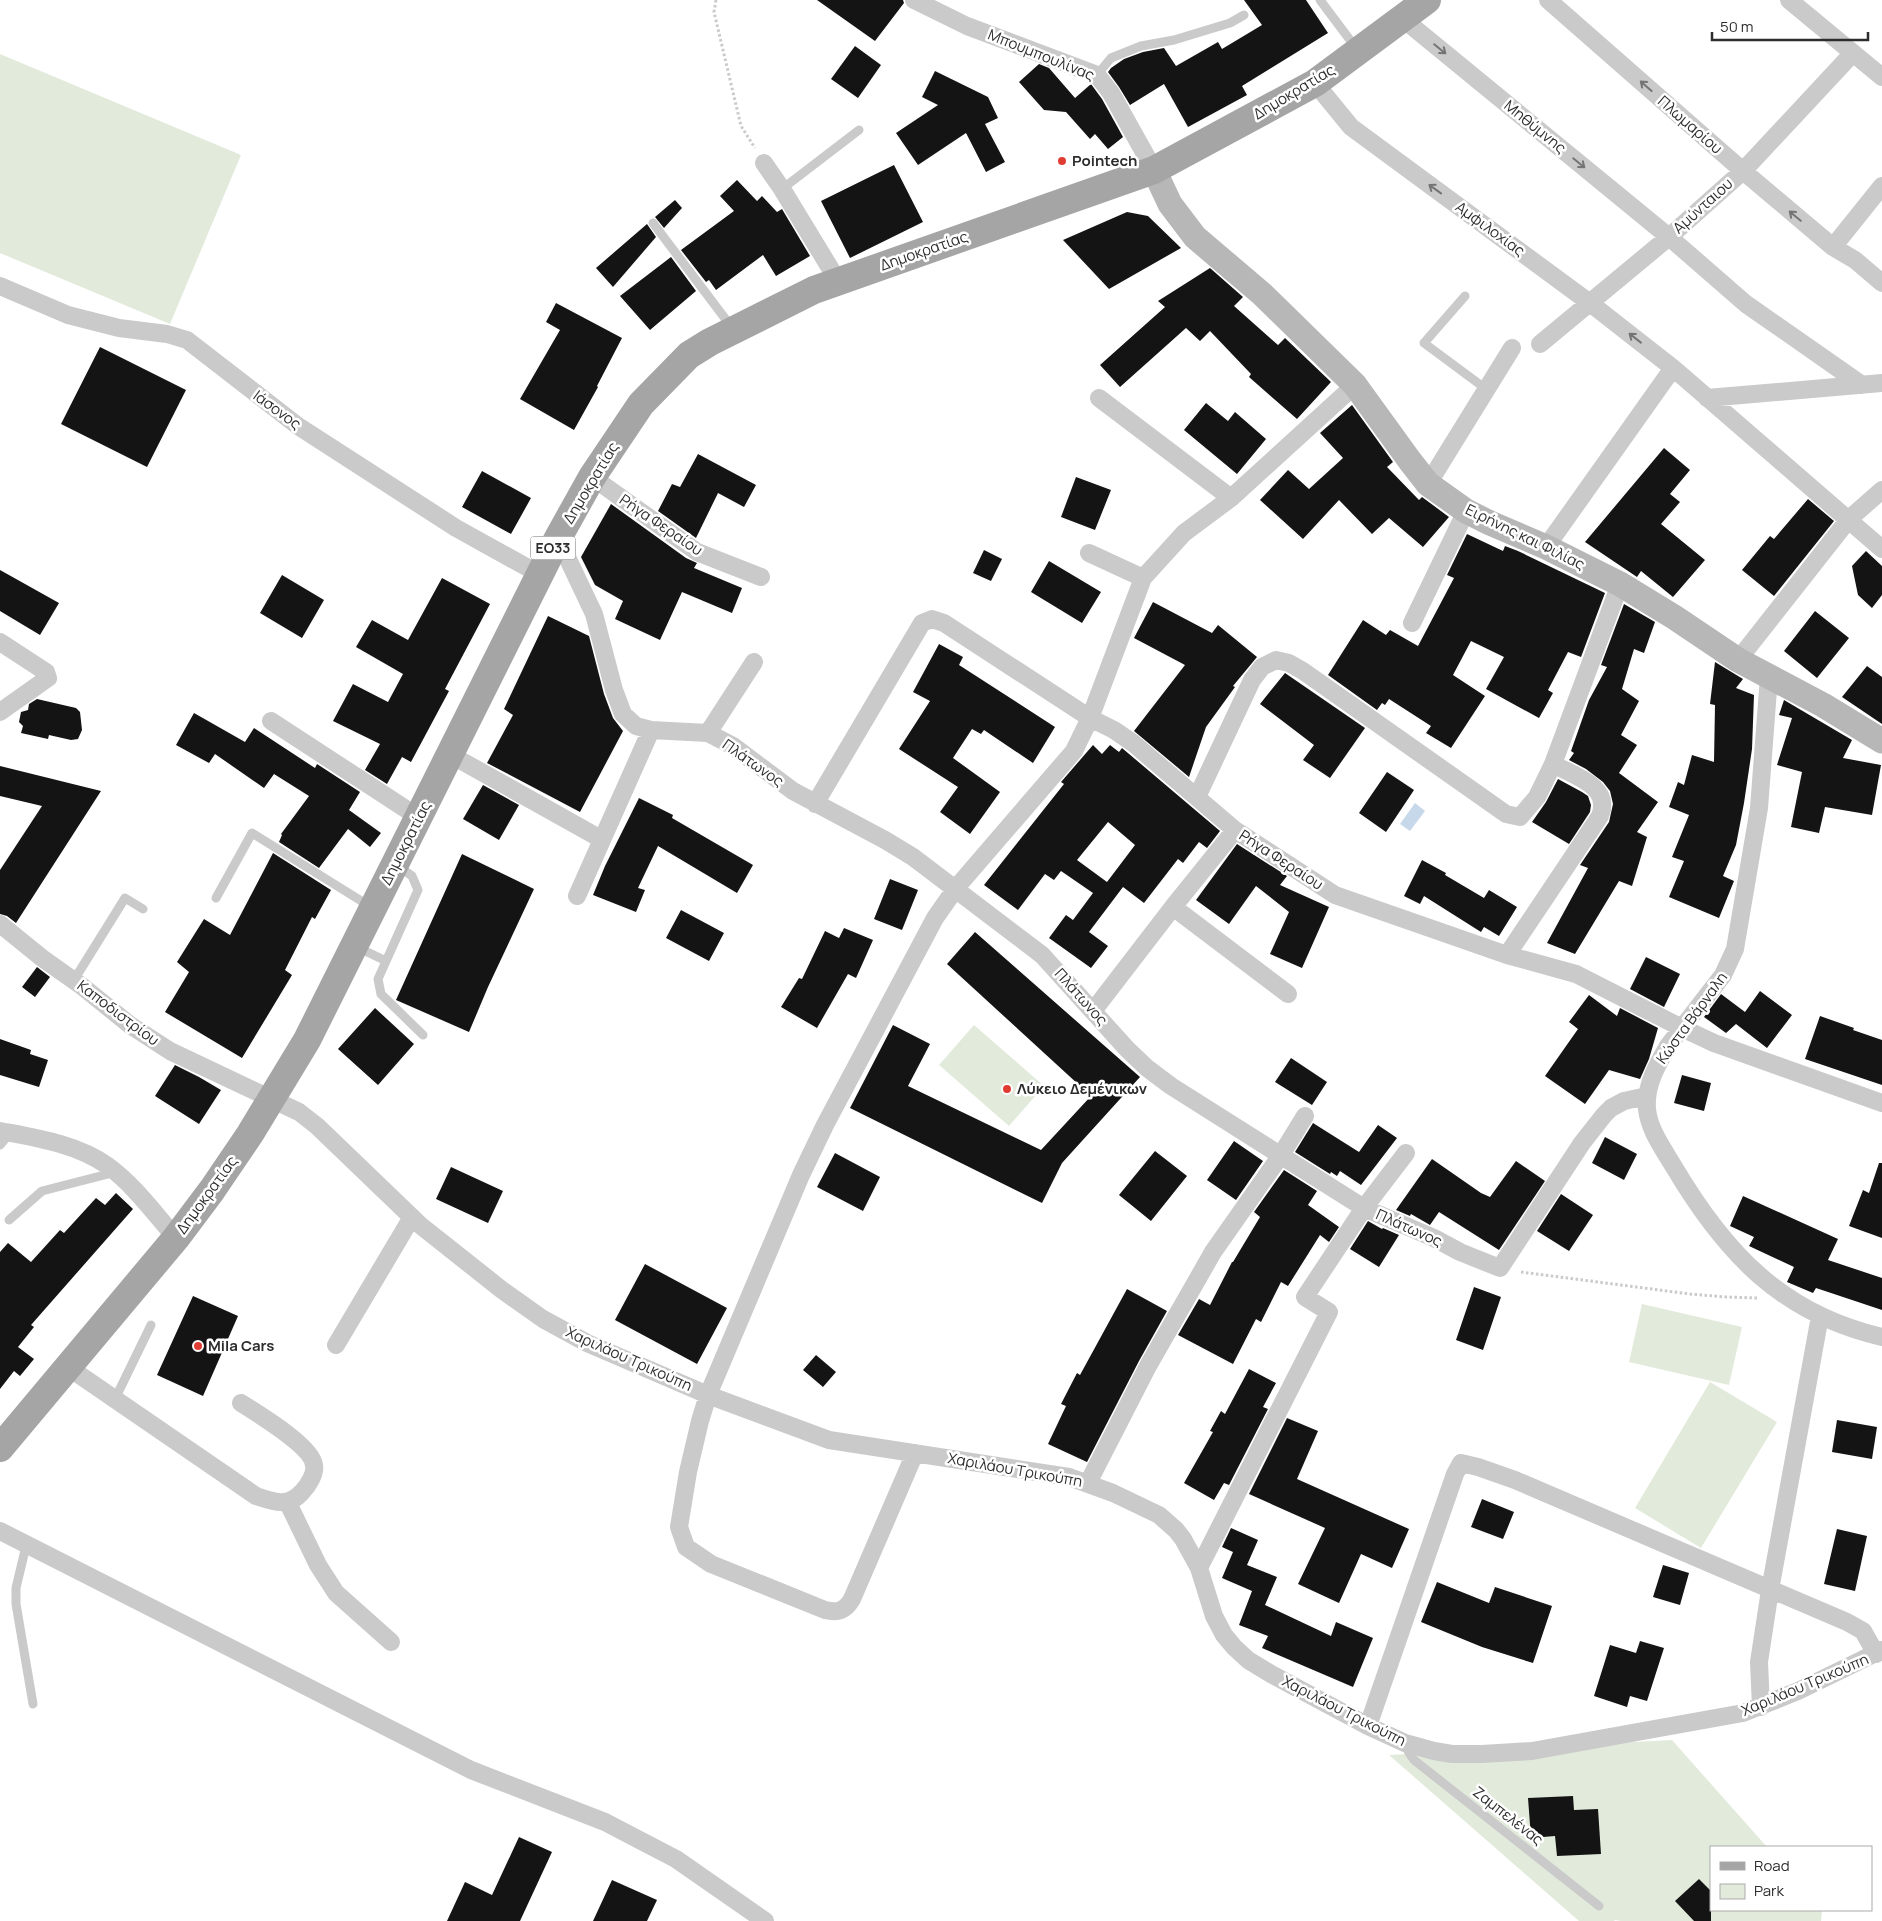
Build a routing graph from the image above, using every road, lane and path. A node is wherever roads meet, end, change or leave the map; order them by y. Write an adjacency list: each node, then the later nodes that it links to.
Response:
1 (716, 0): 15 (path)
2 (914, 0): 11 (street, Μπουμπουλίνας)
3 (1320, 0): 9 (lane)
4 (1427, 0): 8 (main road, Δημοκρατίας / ΕΟ33)
5 (1548, 0): 17 (street, Πλωμαρίου, one-way to 5)
6 (1789, 0): 10 (street)
7 (1244, 15): 11 (lane)
8 (1402, 18): 9 (main road, Δημοκρατίας / ΕΟ33); 21 (street, Μηθύμνης, one-way to 21)
9 (1358, 51): 13 (main road, Δημοκρατίας / ΕΟ33)
10 (1853, 53): 12 (street); 17 (street, Αμύνταιου)
11 (1097, 75): 16 (street, Μπουμπουλίνας)
12 (1882, 76)
13 (1315, 83): 16 (main road, Δημοκρατίας / ΕΟ33); 27 (street, Αμφιλοχίας, one-way to 13)
14 (859, 130): 19 (lane)
15 (764, 163): 19 (street)
16 (1154, 170): 23 (main road, Δημοκρατίας / ΕΟ33); 33 (street, Ειρήνης και Φιλίας)
17 (1743, 171): 21 (street, Αμύνταιου); 22 (street, Πλωμαρίου, one-way to 17)
18 (1882, 186): 22 (street)
19 (782, 189): 23 (street)
20 (652, 223): 28 (lane)
21 (1669, 237): 27 (street, Αμύνταιου); 34 (street, Μηθύμνης)
22 (1833, 247): 24 (street, Πλωμαρίου)
23 (838, 281): 28 (main road, Δημοκρατίας / ΕΟ33)
24 (1882, 282)
25 (0, 286): 48 (street, Ιάσονος)
26 (1465, 296): 35 (lane)
27 (1590, 303): 29 (street, Αμύνταιου); 31 (street, Αμφιλοχίας, one-way to 27)
28 (734, 330): 38 (main road, Δημοκρατίας / ΕΟ33)
29 (1540, 344)
30 (1512, 348): 35 (street)
31 (1673, 368): 37 (street, Αμφιλοχίας); 45 (street)
32 (1882, 383): 34 (street)
33 (1355, 385): 39 (street, Ειρήνης και Φιλίας); 41 (street)
34 (1862, 385): 37 (street)
35 (1486, 389): 39 (street)
36 (1099, 398): 41 (street)
37 (1707, 398): 43 (street, Αμφιλοχίας)
38 (592, 477): 44 (main road, Δημοκρατίας / ΕΟ33); 49 (street, Ρήγα Φεραίου)
39 (1428, 484): 42 (street, Ειρήνης και Φιλίας)
40 (1882, 490): 43 (street)
41 (1231, 498): 50 (street)
42 (1466, 511): 45 (street, Ειρήνης και Φιλίας); 52 (street)
43 (1849, 519): 46 (street, Αμφιλοχίας); 54 (street)
44 (558, 538): 48 (main road, Δημοκρατίας / ΕΟ33); 60 (street, Πλάτωνος)
45 (1546, 546): 51 (street, Ειρήνης και Φιλίας)
46 (1882, 549)
47 (1090, 553): 50 (street)
48 (539, 574): 63 (main road, Δημοκρατίας / ΕΟ33)
49 (761, 577)
50 (1143, 578): 58 (street)
51 (1620, 584): 54 (street, Ειρήνης και Φιλίας); 64 (street)
52 (1412, 624)
53 (0, 642): 57 (street)
54 (1738, 660): 56 (street, Ειρήνης και Φιλίας)
55 (754, 662): 61 (street)
56 (1769, 677): 62 (street, Ειρήνης και Φιλίας); 84 (street, Κώστα Βάρναλη)
57 (0, 712)
58 (1090, 718): 65 (street, Ρήγα Φεραίου); 66 (street, Ρήγα Φεραίου); 71 (street)
59 (272, 721): 67 (street)
60 (651, 730): 61 (street, Πλάτωνος); 69 (street)
61 (708, 733): 66 (street, Πλάτωνος)
62 (1880, 735)
63 (451, 755): 67 (main road, Δημοκρατίας / ΕΟ33); 69 (street)
64 (1553, 764): 65 (street); 79 (street)
65 (1197, 797): 68 (street, Ρήγα Φεραίου)
66 (815, 804): 71 (street, Πλάτωνος)
67 (418, 817): 70 (main road, Δημοκρατίας / ΕΟ33)
68 (1235, 830): 74 (street); 79 (street, Ρήγα Φεραίου)
69 (601, 840): 72 (street)
70 (395, 865): 75 (main road, Δημοκρατίας / ΕΟ33); 80 (lane)
71 (956, 888): 83 (street, Πλάτωνος); 105 (street)
72 (576, 896)
73 (216, 898): 75 (lane)
74 (1173, 907): 82 (street); 83 (street)
75 (373, 908): 78 (main road, Δημοκρατίας / ΕΟ33)
76 (143, 909): 81 (lane)
77 (0, 924): 81 (street, Καποδιστρίου)
78 (354, 946): 80 (lane); 87 (main road, Δημοκρατίας / ΕΟ33)
79 (1507, 955): 84 (street, Ρήγα Φεραίου)
80 (386, 961): 85 (lane)
81 (74, 980): 87 (street, Καποδιστρίου)
82 (1288, 994)
83 (1093, 1011): 92 (street, Πλάτωνος)
84 (1682, 1028): 86 (street, Κώστα Βάρναλη); 88 (street, Ρήγα Φεραίου)
85 (423, 1035)
86 (1647, 1096): 98 (street); 99 (street, Κώστα Βάρναλη)
87 (272, 1100): 95 (street, Χαριλάου Τρικούπη); 97 (main road, Δημοκρατίας / ΕΟ33)
88 (1882, 1103)
89 (1305, 1116): 92 (street)
90 (3, 1136): 93 (street)
91 (1406, 1153): 94 (street)
92 (1281, 1155): 94 (street, Πλάτωνος); 110 (street)
93 (116, 1172): 96 (lane); 97 (street)
94 (1364, 1208): 98 (street, Πλάτωνος); 114 (street)
95 (412, 1217): 103 (street); 105 (street, Χαριλάου Τρικούπη)
96 (9, 1220)
97 (176, 1238): 104 (main road, Δημοκρατίας / ΕΟ33)
98 (1500, 1268): 99 (path)
99 (1783, 1296): 100 (street, Κώστα Βάρναλη)
100 (1820, 1316): 102 (street, Κώστα Βάρναλη); 115 (street)
101 (150, 1325): 106 (lane)
102 (1882, 1337)
103 (336, 1345)
104 (68, 1367): 106 (street); 108 (main road, Δημοκρατίας / ΕΟ33)
105 (708, 1395): 109 (street, Χαριλάου Τρικούπη); 109 (street)
106 (115, 1399): 111 (street)
107 (241, 1403): 111 (street)
108 (0, 1448)
109 (915, 1453): 110 (street, Χαριλάου Τρικούπη)
110 (1088, 1483): 114 (street, Χαριλάου Τρικούπη)
111 (288, 1503): 116 (street)
112 (0, 1531): 113 (street)
113 (26, 1546): 118 (lane); 123 (street)
114 (1199, 1568): 120 (street, Χαριλάου Τρικούπη)
115 (1770, 1590): 117 (street); 119 (street); 120 (street)
116 (391, 1642)
117 (1879, 1652): 119 (street, Χαριλάου Τρικούπη)
118 (32, 1704)
119 (1761, 1708): 121 (street, Χαριλάου Τρικούπη)
120 (1368, 1726): 121 (street, Χαριλάου Τρικούπη)
121 (1405, 1743): 122 (lane, Ζαμπελένας)
122 (1600, 1906)
123 (765, 1921)

